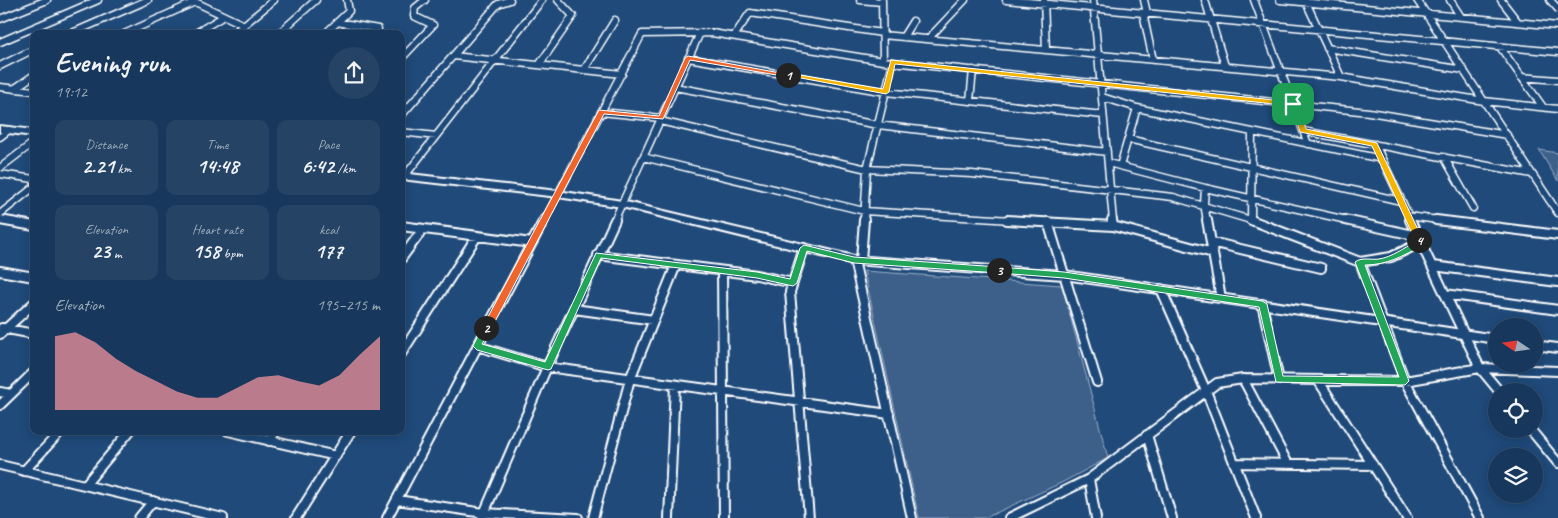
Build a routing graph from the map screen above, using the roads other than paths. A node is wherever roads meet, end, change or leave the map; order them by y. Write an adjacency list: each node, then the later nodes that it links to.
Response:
1 (47, 0): 35 (street)
2 (98, 0): 57 (street)
3 (148, 0): 45 (street)
4 (272, 0): 42 (street)
5 (316, 0): 49 (street)
6 (347, 0): 39 (street)
7 (425, 0): 64 (street)
8 (510, 0): 66 (street)
9 (542, 0): 68 (street)
10 (558, 0): 72 (street)
11 (860, 0): 25 (street)
12 (965, 0): 56 (street)
13 (1006, 0): 27 (street)
14 (1093, 0): 28 (street)
15 (1144, 0): 31 (street)
16 (1205, 0): 36 (street)
17 (1254, 0): 41 (street)
18 (1280, 0): 26 (street)
19 (1358, 0): 29 (street)
20 (1417, 0): 32 (street)
21 (1450, 0): 34 (street)
22 (1501, 0): 40 (street)
23 (1550, 0): 30 (street)
24 (193, 1): 33 (street); 46 (street)
25 (882, 1): 53 (street)
26 (1305, 1): 29 (street); 44 (street)
27 (1044, 2): 28 (street); 61 (street)
28 (1094, 8): 31 (street); 65 (street)
29 (1362, 8): 32 (street)
30 (1558, 9)
31 (1145, 13): 36 (street); 69 (street)
32 (1426, 14): 34 (street); 58 (street)
33 (224, 16): 42 (street); 47 (street)
34 (1462, 17): 40 (street)
35 (0, 19)
36 (1211, 19): 41 (street); 74 (street)
37 (615, 20): 75 (street)
38 (913, 21): 55 (street)
39 (338, 22): 50 (street); 51 (street)
40 (1518, 22): 43 (street)
41 (1263, 24): 44 (street); 78 (street)
42 (244, 25): 48 (street)
43 (1558, 26)
44 (1318, 29): 58 (street); 60 (street)
45 (79, 30)
46 (132, 30)
47 (201, 30)
48 (238, 30)
49 (282, 30)
50 (329, 30)
51 (377, 30)
52 (700, 33): 54 (street); 67 (street); 79 (street)
53 (882, 34): 54 (street); 55 (street); 70 (street)
54 (734, 36): 70 (street)
55 (903, 37): 56 (street)
56 (928, 39): 61 (street)
57 (0, 42)
58 (1445, 42): 59 (street); 77 (street)
59 (1500, 47): 63 (street); 81 (street)
60 (1327, 48): 77 (street); 80 (street)
61 (1046, 50): 65 (street)
62 (30, 51): 73 (street)
63 (1558, 52)
64 (405, 55)
65 (1098, 55): 69 (street); 84 (street)
66 (453, 56): 68 (street); 97 (street)
67 (688, 58): 86 (street); 89 (street)
68 (495, 60): 72 (street); 108 (street)
69 (1153, 60): 74 (street)
70 (883, 61): 71 (street)
71 (893, 62): 76 (street); 89 (street)
72 (539, 65): 75 (street)
73 (0, 66)
74 (1225, 66): 78 (street)
75 (584, 70): 79 (street)
76 (972, 70): 84 (street); 91 (street)
77 (1464, 70): 92 (street)
78 (1281, 72): 80 (street); 93 (street)
79 (622, 74): 98 (street)
80 (1340, 77): 92 (street)
81 (1521, 77): 83 (street); 94 (street)
82 (30, 78): 87 (street)
83 (1558, 80)
84 (1100, 83): 90 (street); 93 (street)
85 (0, 87): 87 (street)
86 (675, 87): 100 (street); 101 (street)
87 (14, 89): 88 (street)
88 (30, 91)
89 (886, 92): 91 (street); 101 (street)
90 (1102, 97): 95 (street); 99 (street)
91 (970, 101): 99 (street)
92 (1484, 101): 94 (street); 107 (street)
93 (1293, 104): 103 (street); 107 (street)
94 (1543, 107): 96 (street)
95 (1138, 108): 105 (street); 110 (street)
96 (1558, 109)
97 (405, 111)
98 (601, 112): 100 (street); 131 (street)
99 (1103, 115): 114 (street)
100 (660, 119): 115 (street); 122 (street)
101 (878, 125): 114 (street); 122 (street)
102 (4, 130): 106 (street); 109 (street)
103 (1303, 130): 111 (street); 112 (street)
104 (405, 132): 108 (street)
105 (1252, 132): 111 (street); 120 (street)
106 (30, 133)
107 (1507, 135): 124 (street)
108 (436, 136): 125 (street)
109 (0, 137)
110 (1128, 139): 119 (street); 120 (street)
111 (1308, 144): 117 (street)
112 (1375, 144): 116 (street); 117 (street)
113 (30, 145): 121 (street)
114 (1106, 152): 118 (street)
115 (643, 157): 134 (street); 137 (street)
116 (1444, 157): 124 (street); 136 (street)
117 (1382, 159): 133 (street)
118 (1108, 163): 119 (street); 129 (street)
119 (1120, 166): 128 (street)
120 (1252, 167): 132 (street); 133 (street)
121 (0, 168)
122 (867, 168): 129 (street); 137 (street)
123 (0, 174): 126 (street)
124 (1532, 174): 138 (street)
125 (405, 175)
126 (30, 178)
127 (405, 178): 131 (street)
128 (1205, 188): 132 (street); 135 (street)
129 (1110, 189): 135 (street); 145 (street)
130 (30, 190): 139 (street)
131 (558, 194): 134 (street); 152 (street)
132 (1251, 199): 141 (street); 150 (street)
133 (1401, 201): 140 (street)
134 (622, 204): 153 (street); 156 (street)
135 (1204, 204): 141 (street); 151 (street)
136 (1473, 208)
137 (864, 211): 143 (street); 157 (street)
138 (1558, 212)
139 (0, 214)
140 (1408, 216): 148 (street); 150 (street)
141 (1251, 219): 158 (street)
142 (0, 220): 144 (street)
143 (1048, 222): 145 (street); 164 (street)
144 (30, 225)
145 (1113, 226): 154 (street)
146 (405, 227): 147 (street)
147 (423, 229): 149 (street); 155 (street)
148 (1558, 235)
149 (477, 236): 152 (street); 183 (street)
150 (1419, 240): 158 (street); 160 (street)
151 (1211, 242): 154 (street); 161 (street)
152 (532, 244): 181 (street)
153 (804, 248): 157 (street); 167 (street)
154 (1213, 253): 170 (street)
155 (405, 254)
156 (598, 255): 159 (street); 173 (street)
157 (858, 260): 164 (street); 203 (street)
158 (1360, 262): 176 (street)
159 (676, 265): 163 (street); 175 (street)
160 (1433, 266): 166 (street); 169 (street)
161 (1321, 268)
162 (0, 270): 165 (street)
163 (722, 271): 167 (street); 197 (street)
164 (1064, 275): 168 (street); 194 (street)
165 (30, 276)
166 (1558, 282)
167 (793, 283): 201 (street)
168 (1161, 289): 170 (street); 198 (street)
169 (1445, 294): 174 (street); 179 (street)
170 (1221, 298): 171 (street)
171 (1262, 304): 176 (street); 191 (street)
172 (30, 306): 177 (street)
173 (574, 309): 175 (street); 185 (street)
174 (1558, 310)
175 (654, 320): 189 (street)
176 (1384, 322): 179 (street); 193 (street)
177 (2, 330): 178 (street)
178 (30, 334)
179 (1464, 334): 180 (street); 186 (street)
180 (1488, 338)
181 (477, 346): 185 (street); 221 (street)
182 (1543, 346): 184 (street)
183 (405, 348)
184 (1558, 348)
185 (548, 367): 189 (street); 223 (street)
186 (1480, 368): 187 (street); 193 (street); 195 (street)
187 (1558, 371)
188 (30, 376): 200 (street)
189 (630, 379): 196 (street); 229 (street)
190 (1243, 379): 191 (street); 198 (street); 215 (street)
191 (1279, 380): 192 (street)
192 (1318, 380): 193 (street); 217 (street)
193 (1405, 381): 239 (street)
194 (1097, 382)
195 (1492, 383)
196 (674, 385): 197 (street); 230 (street)
197 (722, 391): 201 (street); 231 (street)
198 (1206, 391): 209 (street); 213 (street)
199 (0, 392): 200 (street)
200 (11, 394): 202 (street)
201 (799, 401): 203 (street); 232 (street)
202 (0, 405)
203 (889, 414): 233 (street)
204 (57, 435): 218 (street)
205 (127, 435): 220 (street)
206 (244, 435): 211 (street)
207 (273, 435): 211 (street)
208 (349, 435): 212 (street)
209 (1148, 436): 219 (street); 236 (street)
210 (1537, 438): 214 (street)
211 (269, 441): 212 (street)
212 (336, 456): 226 (street)
213 (1234, 463): 215 (street); 237 (street)
214 (1558, 463)
215 (1288, 464): 217 (street)
216 (0, 465): 218 (street)
217 (1372, 465): 238 (street)
218 (24, 471): 220 (street)
219 (1089, 479): 234 (street); 235 (street)
220 (84, 485): 222 (street)
221 (397, 500): 223 (street); 227 (street)
222 (152, 501): 224 (street); 225 (street)
223 (483, 515): 228 (street)
224 (139, 518)
225 (223, 518)
226 (296, 518)
227 (387, 518)
228 (578, 518)
229 (594, 518)
230 (669, 518)
231 (724, 518)
232 (809, 518)
233 (912, 518)
234 (1009, 518)
235 (1096, 518)
236 (1172, 518)
237 (1256, 518)
238 (1407, 518)
239 (1480, 518)

